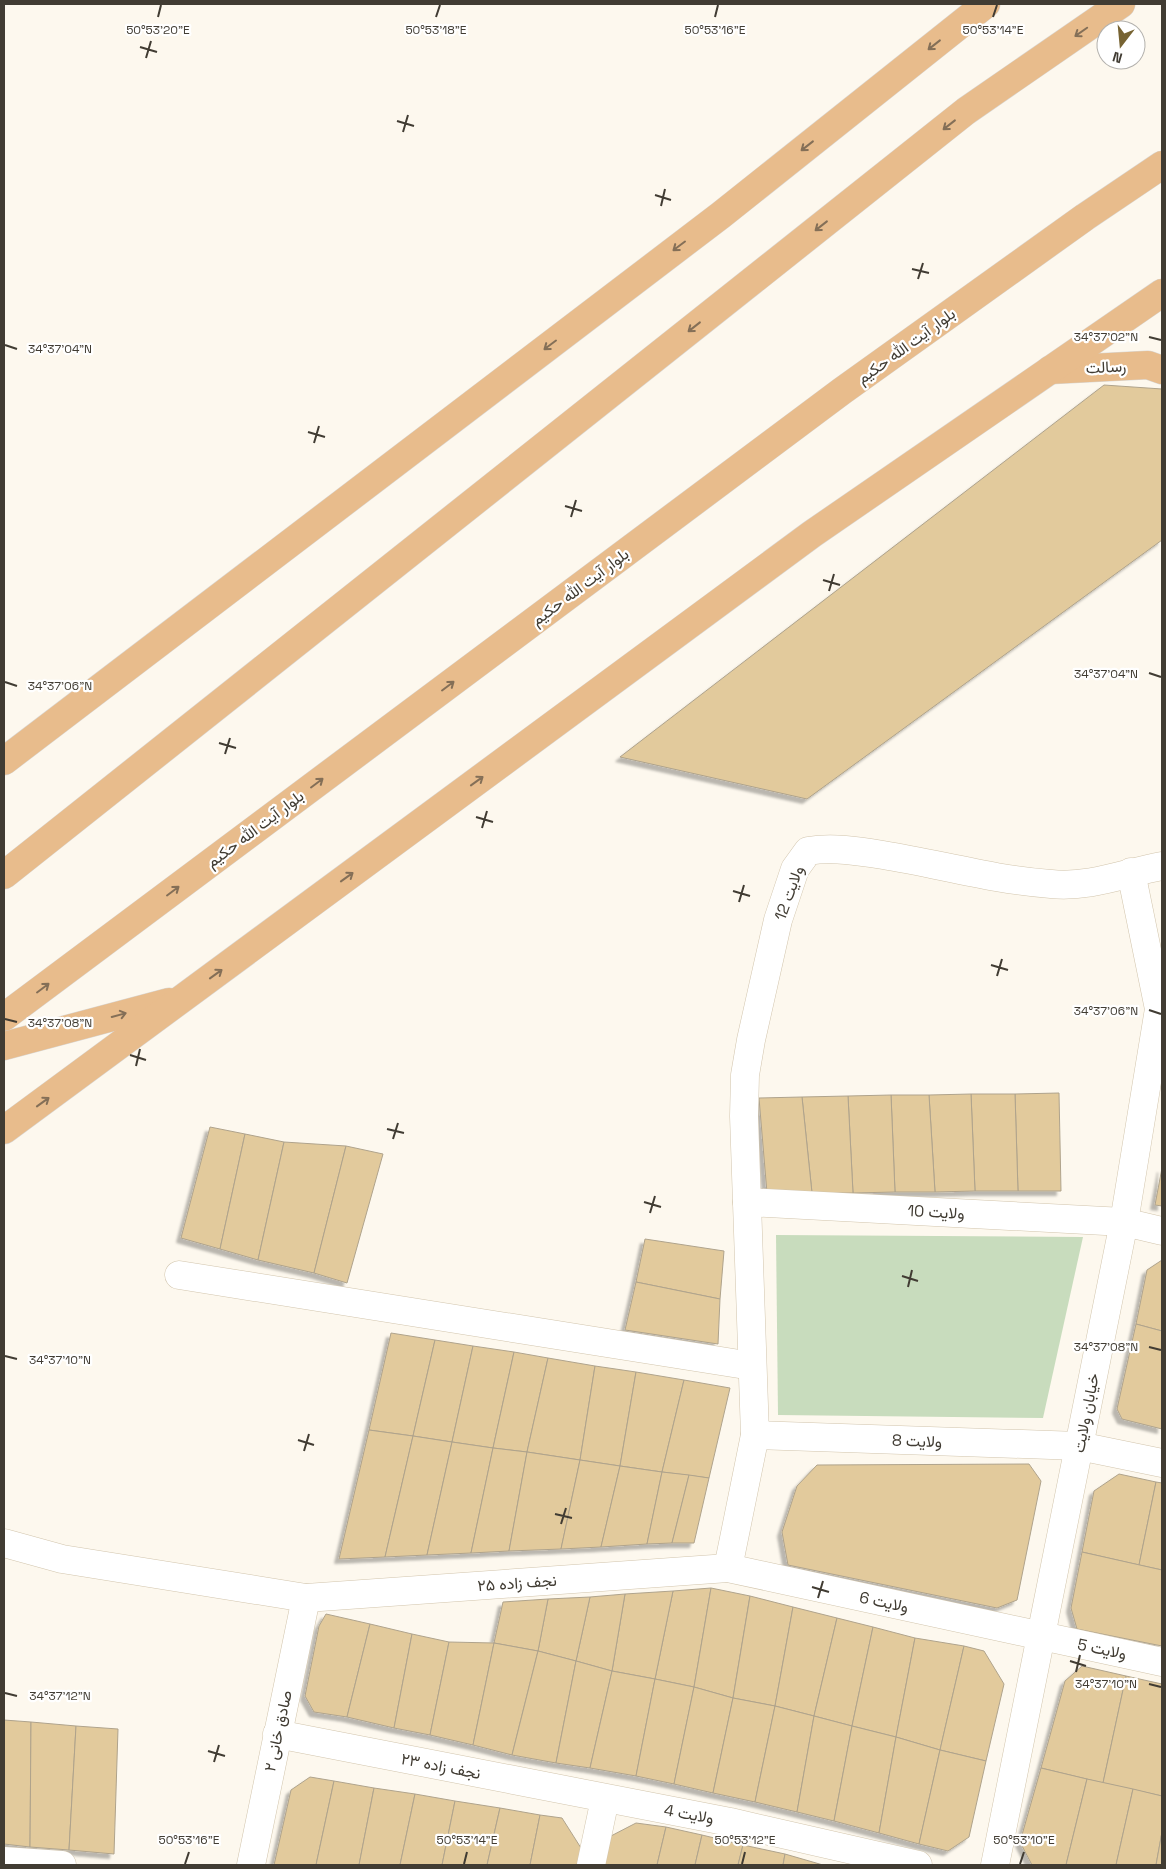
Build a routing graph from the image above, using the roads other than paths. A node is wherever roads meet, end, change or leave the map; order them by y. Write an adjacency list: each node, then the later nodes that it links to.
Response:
1 (986, 4): 7 (main road, one-way to 7)
2 (1121, 4): 10 (main road, one-way to 10)
3 (1162, 165): 13 (main road, بلوار آیت الله حکیم, one-way to 3)
4 (1162, 293): 5 (main road)
5 (1050, 370): 6 (main road, رسالت); 11 (main road, one-way to 5)
6 (1162, 370)
7 (4, 760)
8 (1162, 866): 9 (street)
9 (1131, 872): 12 (street, خیابان ولایت); 16 (street, ولایت 12)
10 (4, 875)
11 (183, 998): 14 (main road, one-way to 11); 15 (main road, one-way to 11)
12 (1160, 1009): 17 (street, خیابان ولایت)
13 (4, 1017)
14 (4, 1046)
15 (4, 1130)
16 (747, 1202): 17 (street, ولایت 10); 20 (street)
17 (1124, 1222): 18 (street, ولایت 10); 22 (street, خیابان ولایت)
18 (1162, 1230)
19 (179, 1275): 20 (street)
20 (752, 1366): 21 (street)
21 (754, 1435): 22 (street, ولایت 8); 25 (street)
22 (1079, 1446): 23 (street, ولایت 8); 27 (street, خیابان ولایت)
23 (1162, 1463)
24 (4, 1543): 26 (street, نجف زاده ۲۵)
25 (728, 1568): 26 (street, نجف زاده ۲۵); 27 (street, ولایت 6)
26 (306, 1598): 29 (street, صادق خانی ۲)
27 (1041, 1636): 28 (street, ولایت 5); 36 (street, خیابان ولایت)
28 (1162, 1662)
29 (278, 1734): 30 (street, نجف زاده ۲۳); 33 (street, صادق خانی ۲)
30 (605, 1799): 34 (street); 35 (street, ولایت 4)
31 (4, 1861): 32 (street)
32 (62, 1865)
33 (251, 1865)
34 (591, 1865)
35 (918, 1865)
36 (995, 1865)

